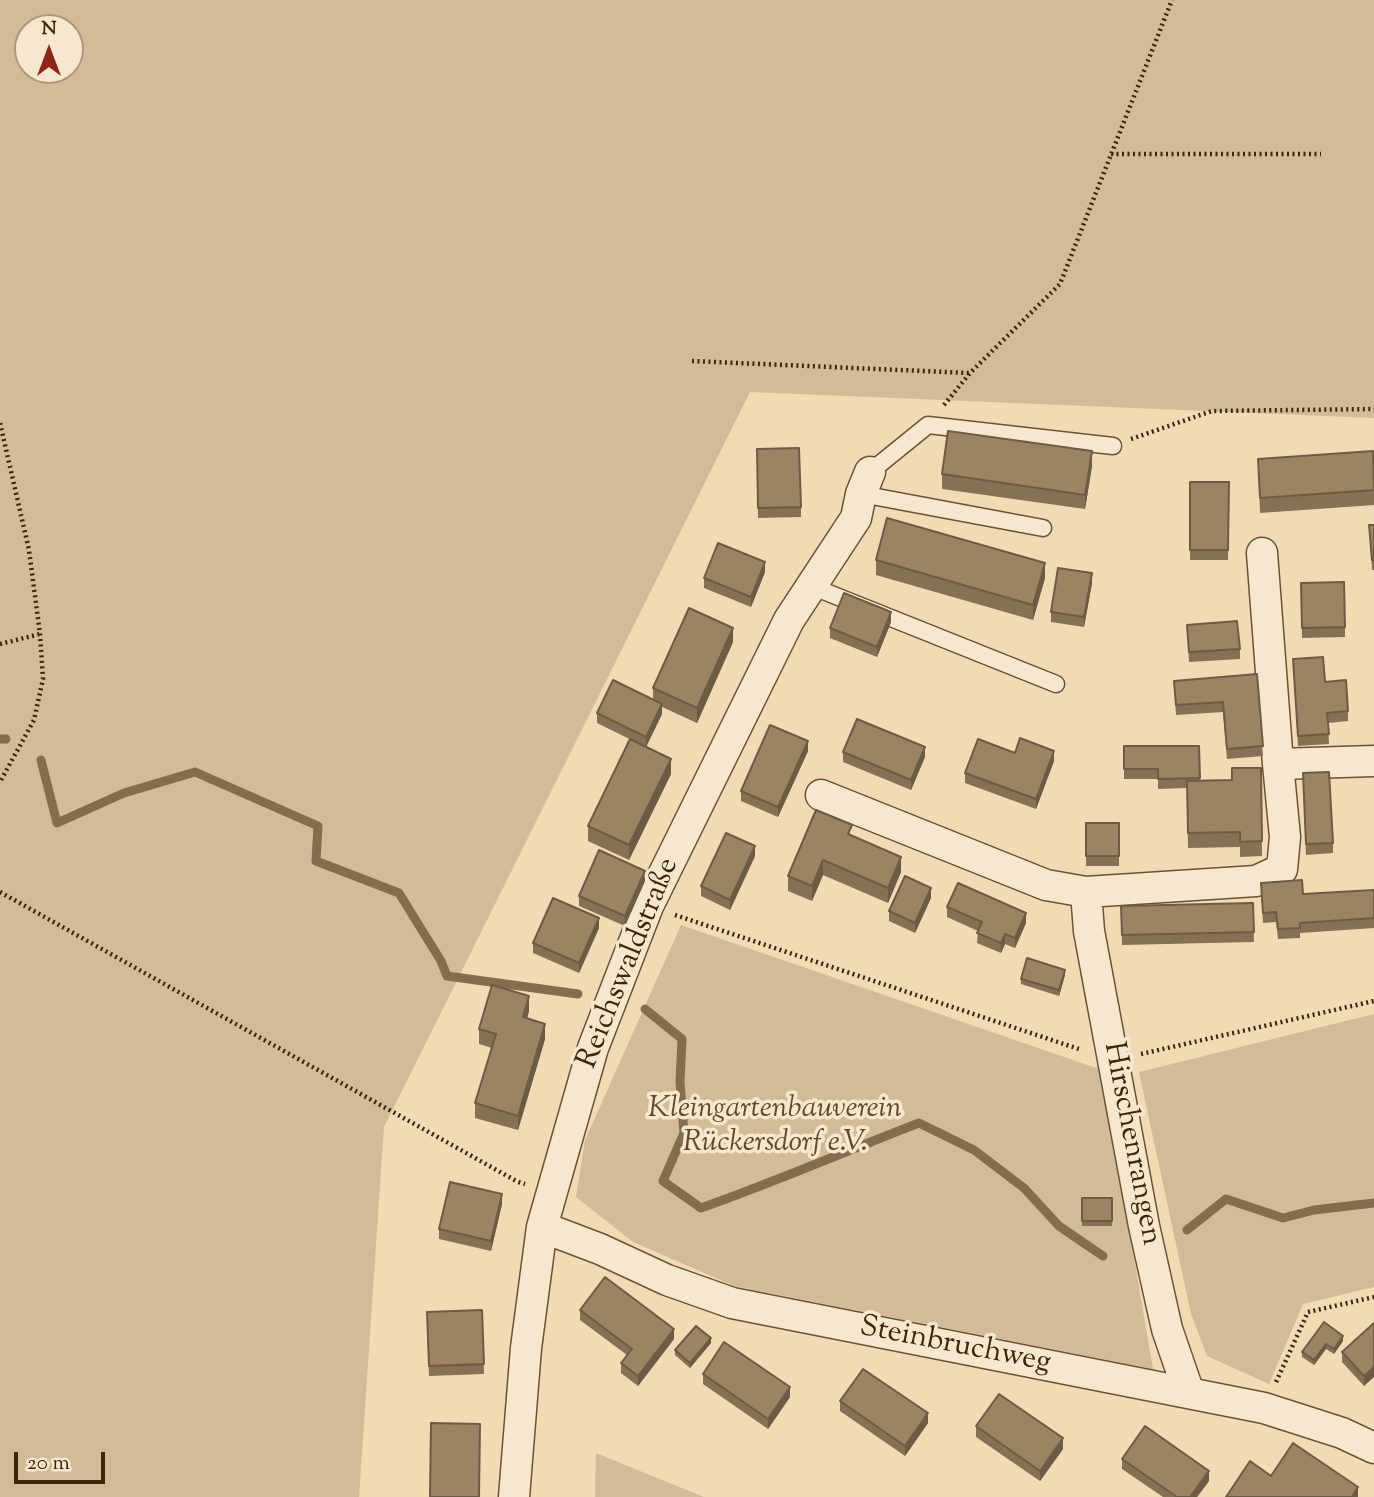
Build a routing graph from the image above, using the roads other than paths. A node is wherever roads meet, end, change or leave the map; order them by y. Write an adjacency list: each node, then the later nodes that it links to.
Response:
1 (1113, 446): 2 (lane)
2 (865, 483): 3 (lane); 5 (street, Reichswaldstraße)
3 (1043, 528)
4 (1262, 552): 8 (street)
5 (811, 586): 6 (lane); 11 (street, Reichswaldstraße)
6 (1056, 684)
7 (1374, 761): 8 (street)
8 (1278, 764): 10 (street)
9 (821, 795): 10 (street)
10 (1086, 892): 12 (street, Hirschenrangen)
11 (542, 1227): 12 (street, Steinbruchweg); 14 (street, Reichswaldstraße)
12 (1189, 1393): 13 (street, Steinbruchweg)
13 (1374, 1448)
14 (514, 1497)

